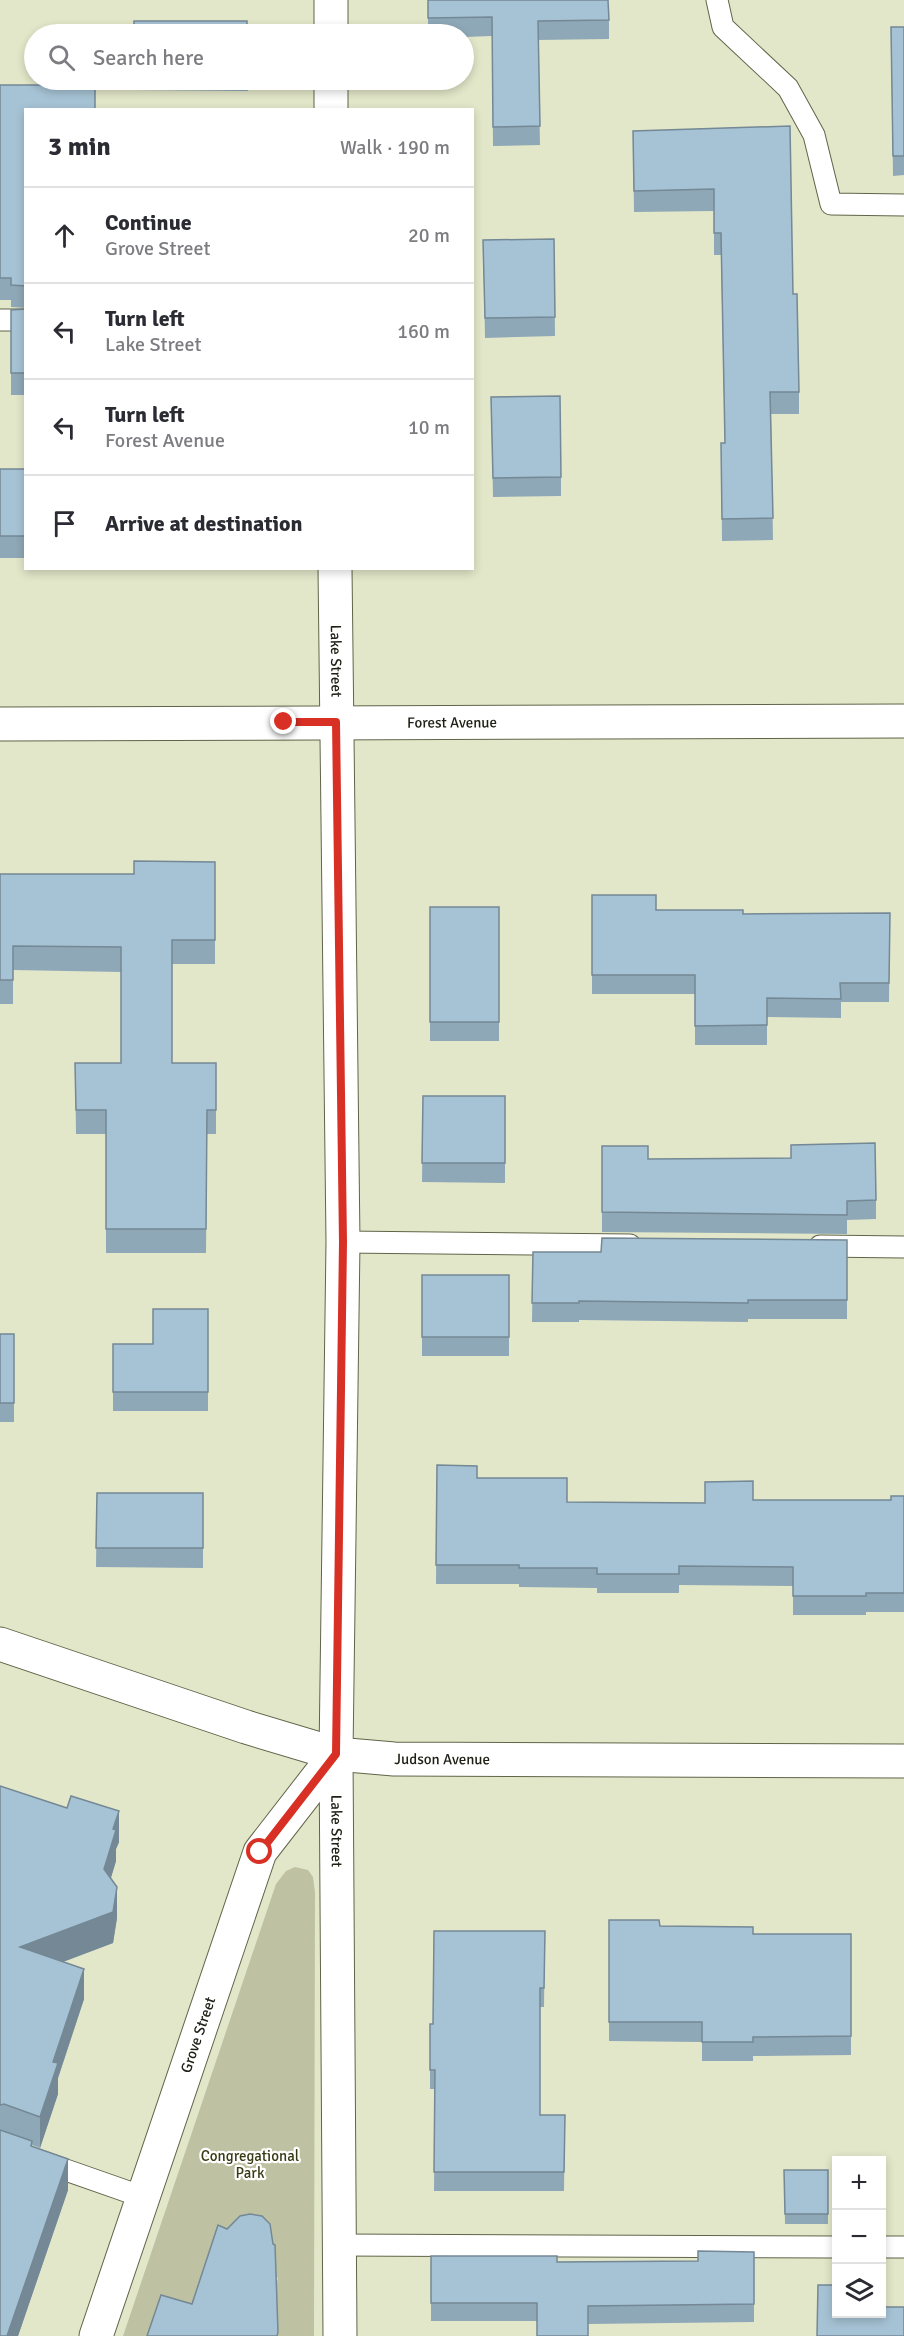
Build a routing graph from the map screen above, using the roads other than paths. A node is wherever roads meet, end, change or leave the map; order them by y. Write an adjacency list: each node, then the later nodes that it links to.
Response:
1 (331, 0): 3 (street)
2 (717, 0): 6 (lane)
3 (331, 24)
4 (331, 90): 5 (street)
5 (331, 108)
6 (904, 205)
7 (0, 320): 8 (lane)
8 (24, 320)
9 (335, 570): 11 (street, Lake Street)
10 (904, 721): 11 (street, Forest Avenue)
11 (336, 722): 12 (street, Forest Avenue); 13 (street, Lake Street)
12 (0, 724)
13 (343, 1242): 14 (lane); 18 (street, Lake Street)
14 (655, 1245)
15 (797, 1246): 16 (lane)
16 (904, 1247)
17 (0, 1644): 18 (street, Judson Avenue)
18 (336, 1754): 19 (street, Judson Avenue); 21 (street, Grove Street); 22 (street, Lake Street)
19 (904, 1761)
20 (0, 2147): 21 (lane)
21 (143, 2197): 26 (street, Grove Street)
22 (339, 2245): 23 (lane); 27 (street, Lake Street)
23 (832, 2247)
24 (886, 2247): 25 (lane)
25 (904, 2247)
26 (96, 2336)
27 (340, 2336)

